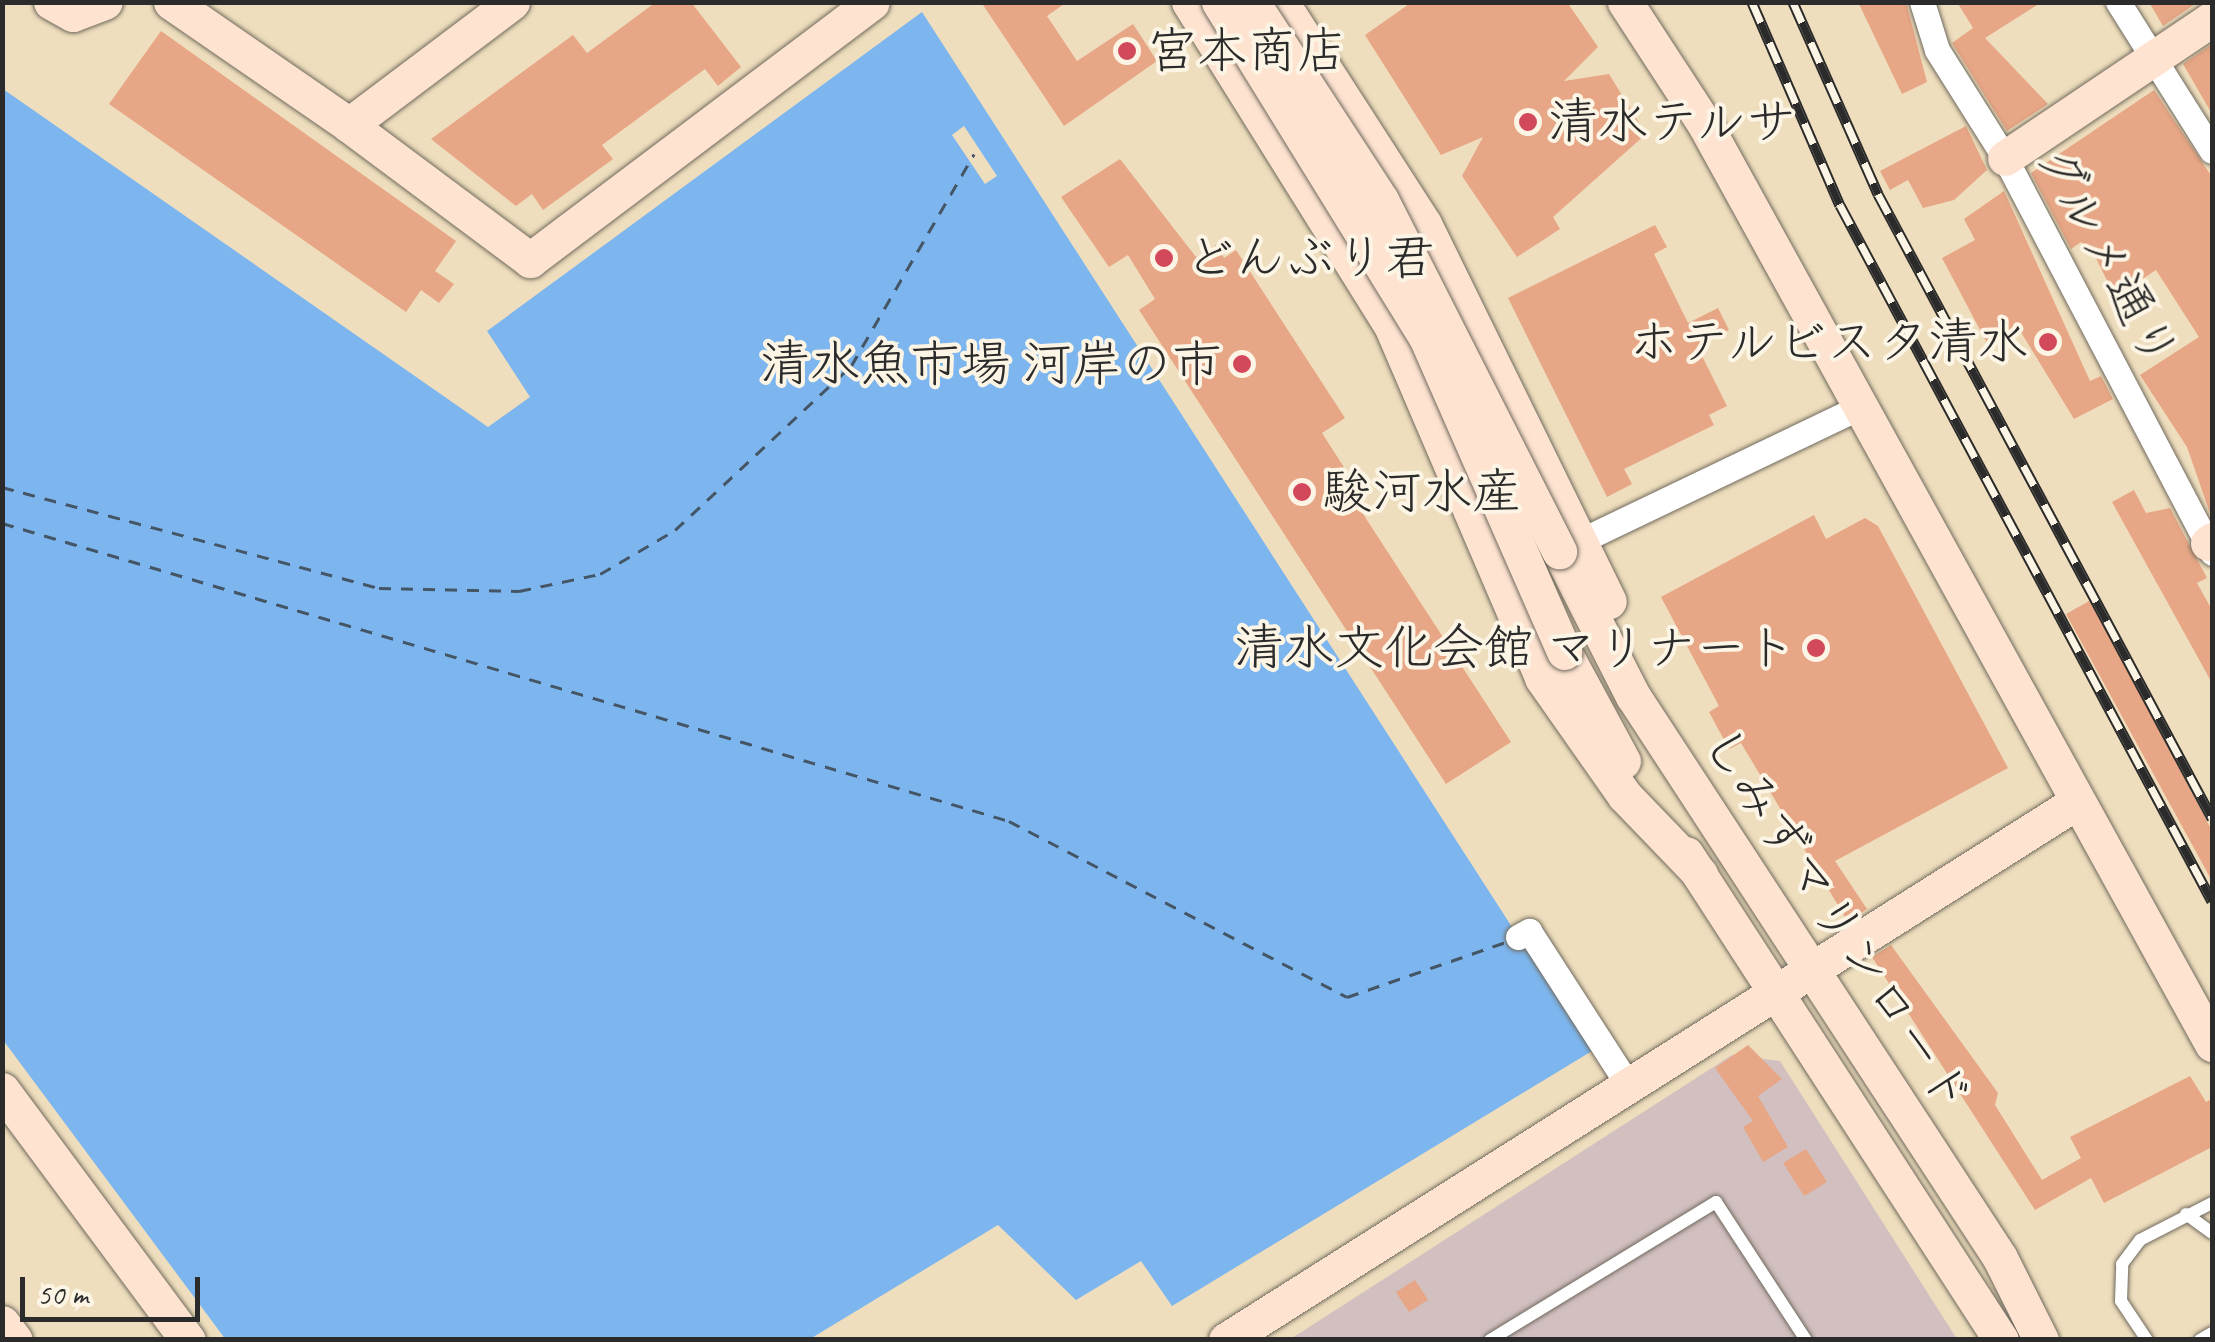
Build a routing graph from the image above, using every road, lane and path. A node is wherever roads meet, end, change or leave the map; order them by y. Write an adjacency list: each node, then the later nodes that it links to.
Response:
1 (51, 2): 2 (street)
2 (105, 2)
3 (170, 2): 16 (street)
4 (512, 2): 16 (street)
5 (872, 2): 16 (street)
6 (1189, 2): 15 (street)
7 (1219, 2): 23 (street, しみずマリンロード, bridge)
8 (1252, 2): 20 (street, bridge)
9 (1625, 2): 19 (street)
10 (1922, 2): 18 (street, グルメ通り)
11 (2118, 2): 14 (street)
12 (1294, 7): 15 (street); 20 (street)
13 (2212, 18): 14 (street)
14 (2151, 56): 17 (street); 18 (street)
15 (1228, 58): 23 (street)
16 (349, 125)
17 (2212, 151)
18 (2005, 158): 21 (street, グルメ通り)
19 (1859, 407): 20 (street); 22 (street)
20 (1570, 545): 25 (street, しみずマリンロード)
21 (2211, 545)
22 (2076, 803): 25 (street); 27 (street)
23 (1700, 874): 26 (street, しみずマリンロード)
24 (1518, 938): 28 (street)
25 (1810, 964): 26 (street); 41 (street, しみずマリンロード)
26 (1777, 987): 28 (street); 40 (street, しみずマリンロード)
27 (2212, 1044)
28 (1627, 1083): 37 (street)
29 (2, 1090): 36 (street)
30 (2212, 1202): 31 (lane)
31 (2186, 1214): 32 (lane); 42 (lane)
32 (2212, 1233)
33 (2, 1322): 35 (street)
34 (2212, 1332): 43 (lane)
35 (15, 1340)
36 (188, 1340)
37 (1226, 1340)
38 (1490, 1340): 39 (lane)
39 (1806, 1340)
40 (2001, 1340)
41 (2041, 1340)
42 (2147, 1340)
43 (2200, 1340)

